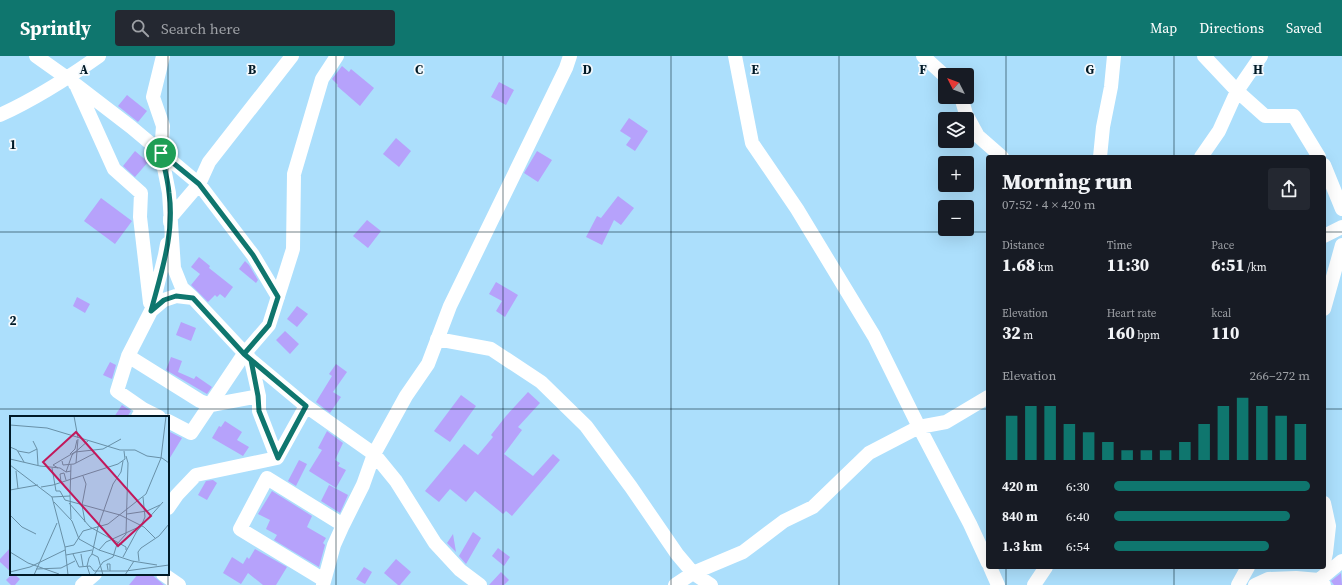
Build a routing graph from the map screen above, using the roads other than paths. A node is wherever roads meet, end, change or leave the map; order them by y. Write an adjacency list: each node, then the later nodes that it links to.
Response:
1 (36, 56): 13 (street)
2 (100, 56): 13 (street)
3 (163, 56): 17 (street)
4 (292, 56): 23 (street)
5 (337, 56): 29 (street)
6 (570, 56): 33 (street)
7 (734, 56): 43 (street)
8 (923, 56): 12 (street)
9 (1114, 56): 19 (street)
10 (1204, 56): 14 (street)
11 (1260, 56): 14 (street)
12 (938, 70)
13 (71, 79): 16 (street); 17 (street); 32 (street)
14 (1237, 91): 20 (street); 21 (street)
15 (963, 104): 18 (street)
16 (0, 115)
17 (161, 153): 23 (street); 25 (street)
18 (1000, 155)
19 (1100, 155)
20 (1202, 155)
21 (1318, 155)
22 (1326, 170): 24 (street)
23 (199, 184): 25 (street); 29 (street)
24 (1342, 209)
25 (170, 218): 30 (street); 32 (street)
26 (1342, 227): 27 (street)
27 (1326, 235)
28 (1342, 245): 31 (street)
29 (278, 297): 35 (street)
30 (193, 298): 32 (street); 35 (street)
31 (1326, 302)
32 (151, 311): 34 (street)
33 (437, 339): 44 (street); 55 (street)
34 (128, 356): 38 (street); 40 (street)
35 (247, 357): 36 (street); 38 (street); 39 (street)
36 (258, 396): 38 (street); 45 (street)
37 (986, 398): 43 (street)
38 (211, 405): 42 (street)
39 (306, 406): 44 (street); 45 (street)
40 (141, 413): 41 (street)
41 (154, 416)
42 (169, 422)
43 (919, 427): 50 (street); 55 (street)
44 (374, 454): 48 (street); 62 (street)
45 (278, 458): 46 (street)
46 (172, 496)
47 (1326, 512): 49 (street)
48 (343, 525): 59 (street); 59 (street)
49 (1326, 553)
50 (986, 559)
51 (1342, 561): 58 (street)
52 (991, 569): 65 (street)
53 (1045, 569): 66 (street)
54 (1247, 569): 67 (street)
55 (693, 573): 63 (street); 64 (street)
56 (94, 575): 60 (street)
57 (164, 575): 61 (street)
58 (1322, 577): 68 (street)
59 (324, 582)
60 (82, 585)
61 (179, 585)
62 (480, 585)
63 (675, 585)
64 (711, 585)
65 (998, 585)
66 (1034, 585)
67 (1238, 585)
68 (1255, 585)

